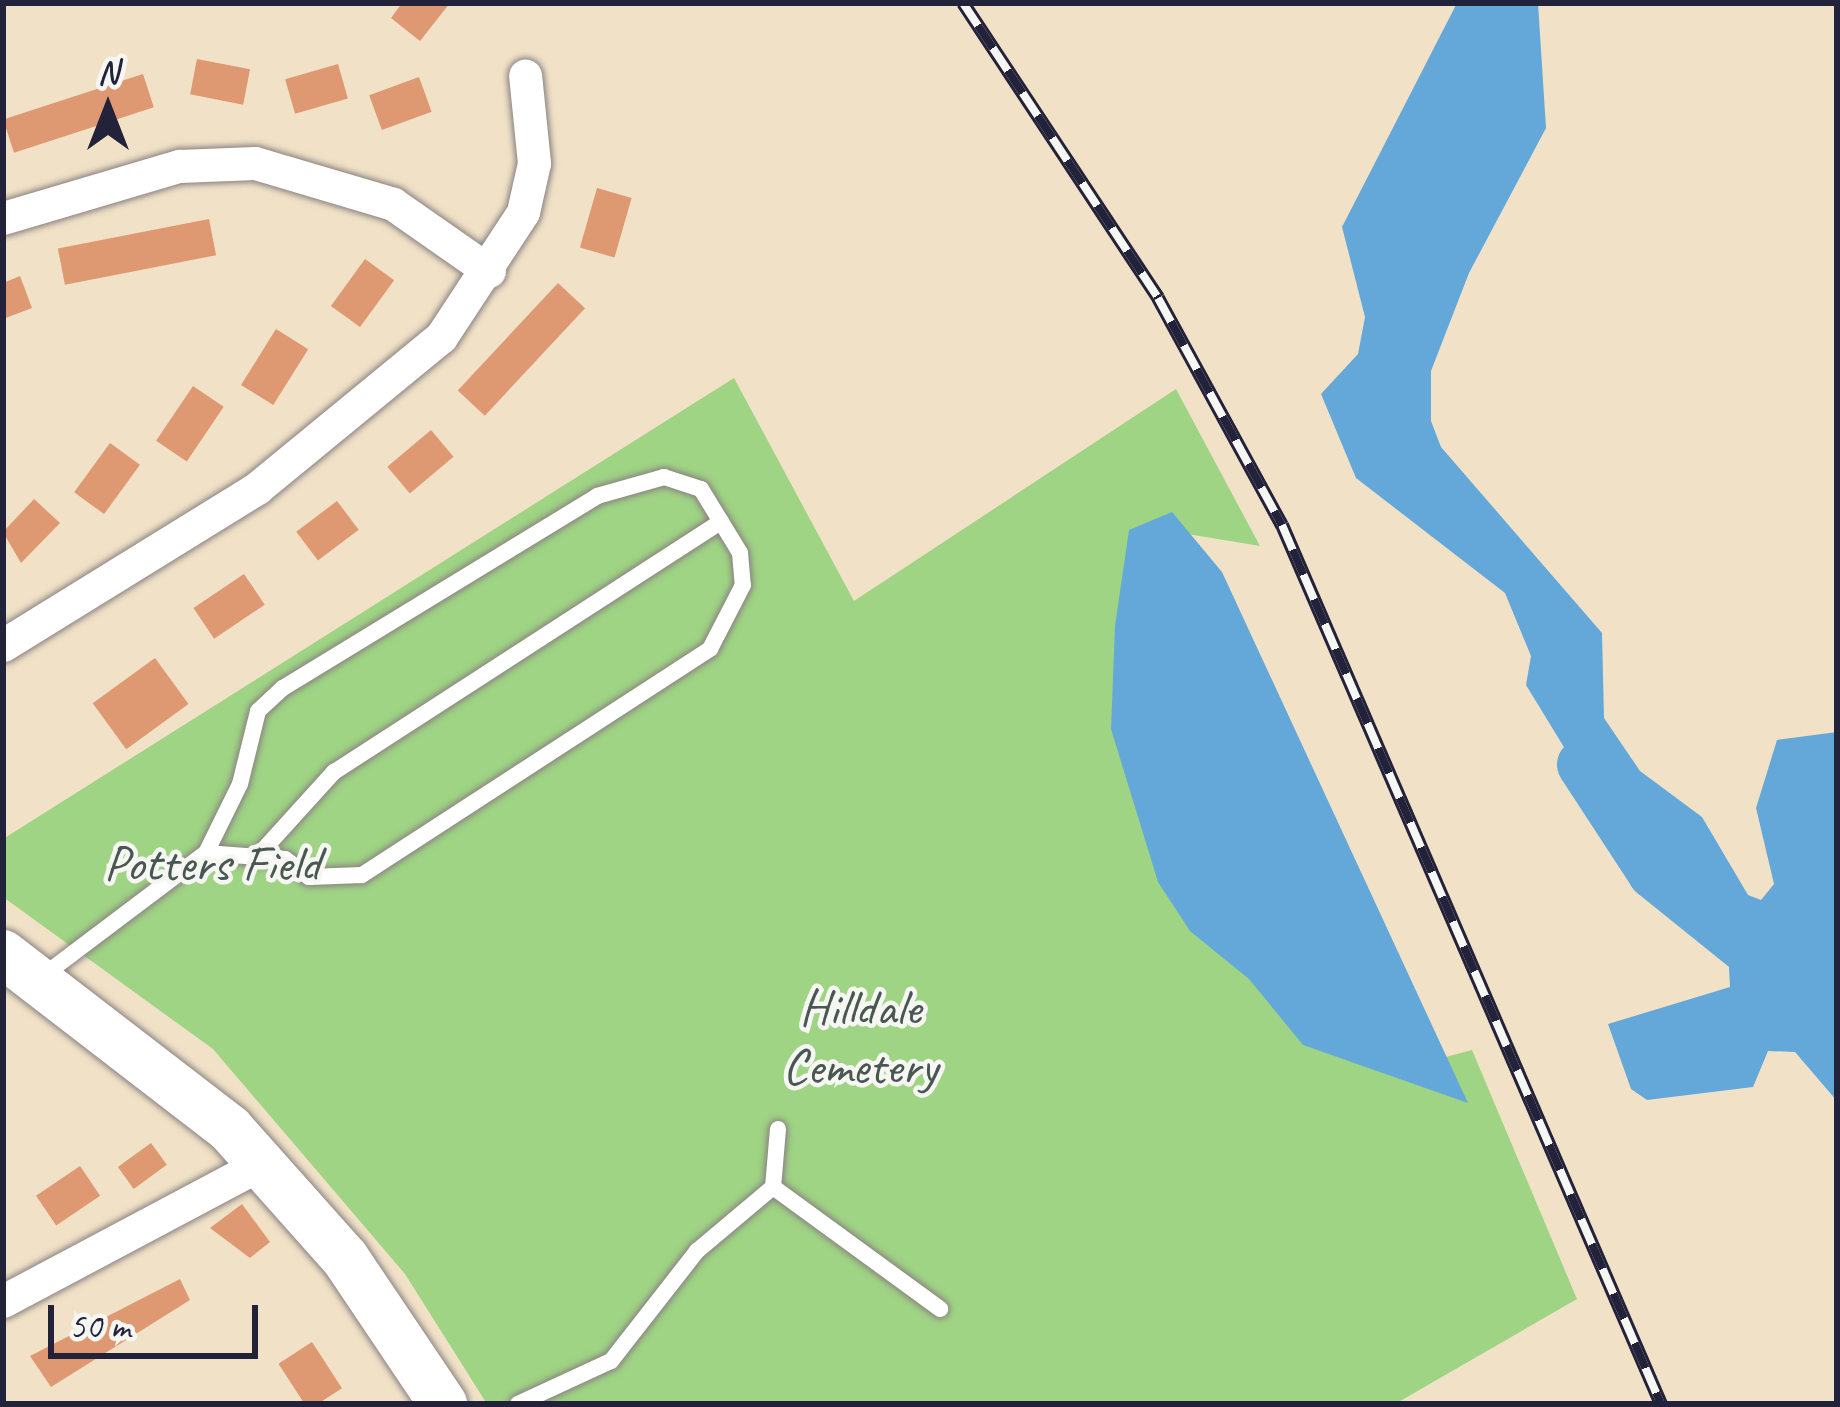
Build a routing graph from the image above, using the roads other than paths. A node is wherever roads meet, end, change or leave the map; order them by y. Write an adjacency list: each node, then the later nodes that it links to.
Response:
1 (525, 75): 3 (street)
2 (3, 218): 3 (street)
3 (489, 271): 5 (street)
4 (721, 522): 6 (lane); 7 (lane); 7 (lane)
5 (3, 645)
6 (206, 853): 7 (lane); 8 (lane)
7 (255, 859)
8 (21, 967): 10 (main road)
9 (778, 1130): 11 (lane)
10 (263, 1163): 12 (street); 14 (main road)
11 (773, 1187): 13 (lane); 15 (lane)
12 (3, 1301)
13 (940, 1309)
14 (443, 1404)
15 (518, 1404)

